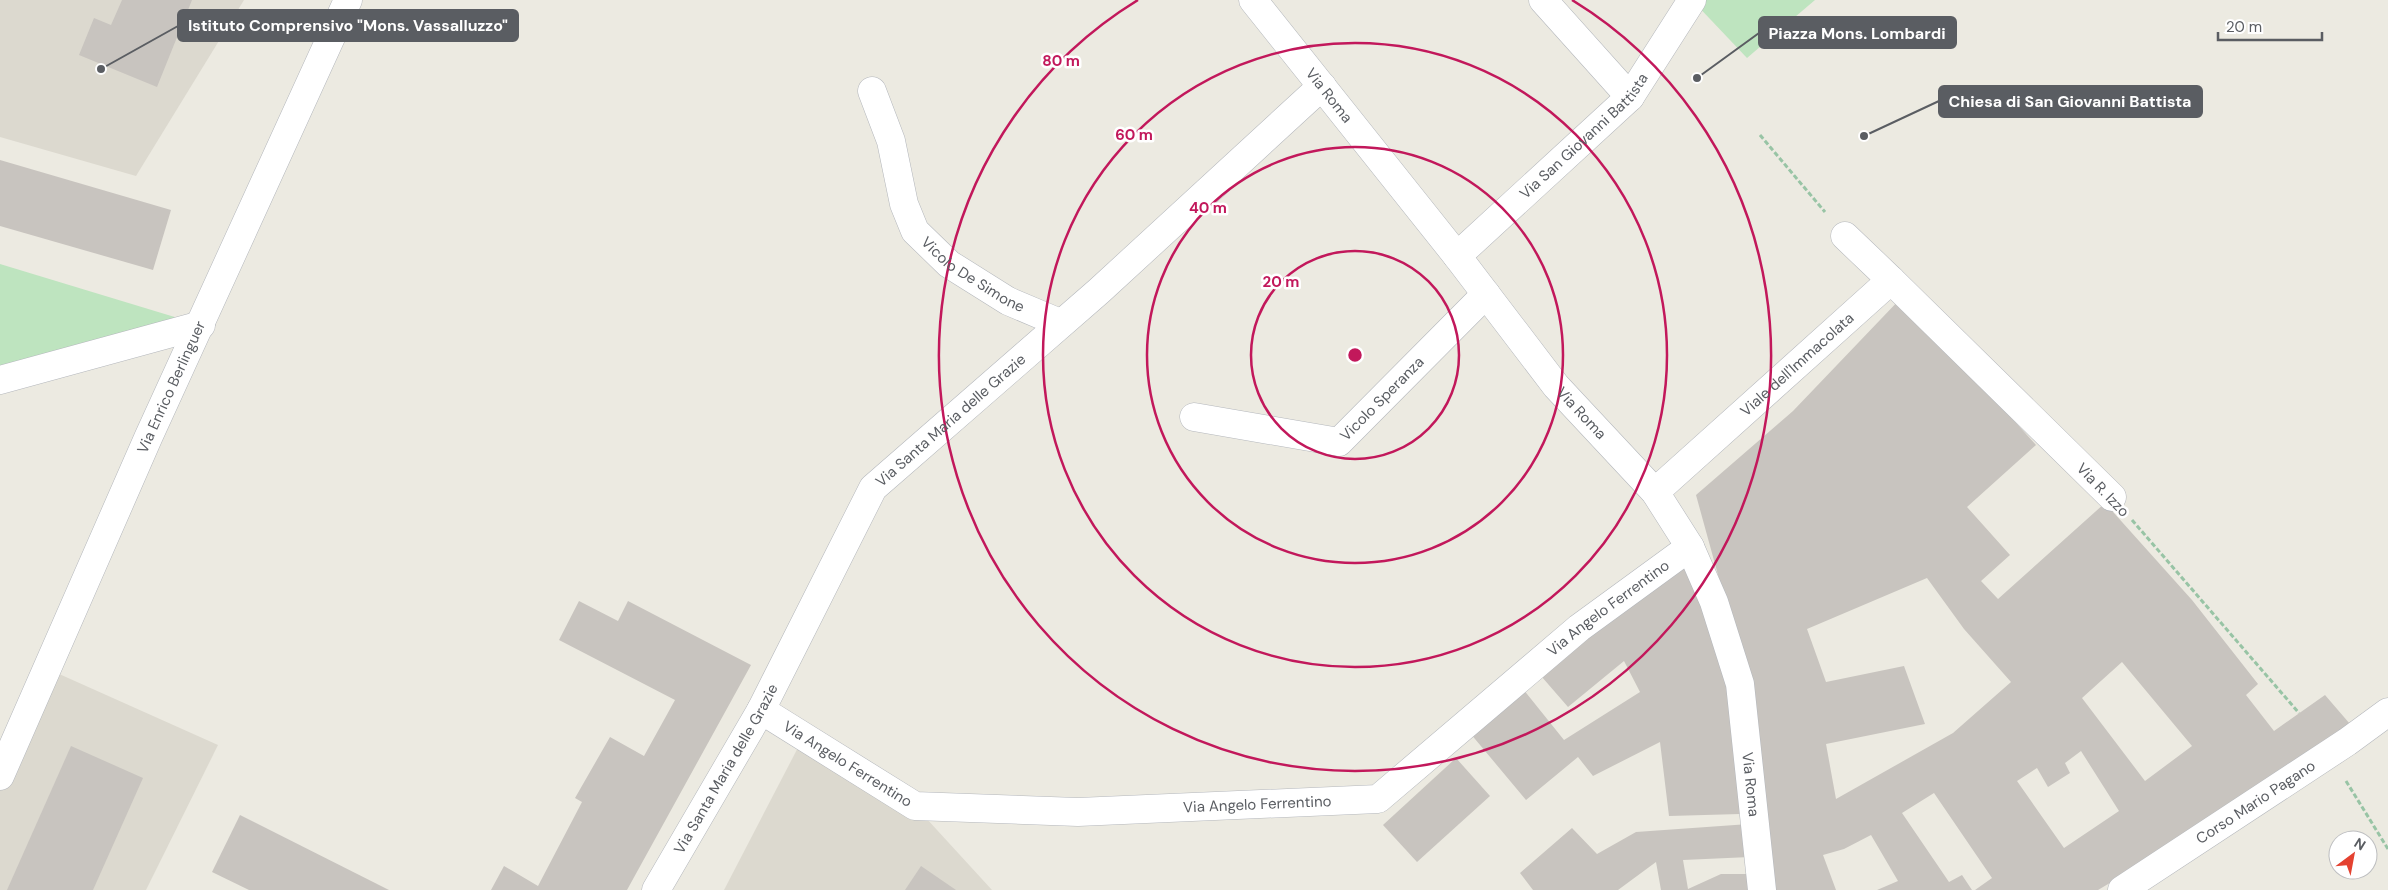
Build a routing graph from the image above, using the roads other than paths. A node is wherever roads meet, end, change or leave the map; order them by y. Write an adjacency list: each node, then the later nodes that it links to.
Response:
1 (348, 0): 13 (street, Via Enrico Berlinguer)
2 (1253, 0): 5 (street, Via Roma)
3 (1543, 0): 7 (street)
4 (1692, 0): 7 (street, Via San Giovanni Battista)
5 (1322, 86): 9 (street, Via Roma); 12 (street, Via Santa Maria delle Grazie)
6 (872, 92): 12 (street, Vicolo De Simone)
7 (1630, 97): 9 (street, Via San Giovanni Battista)
8 (1845, 236): 10 (street)
9 (1457, 256): 11 (street, Via Roma)
10 (1891, 280): 16 (street, Viale dell'Immacolata); 17 (street, Via R. Izzo)
11 (1486, 294): 15 (street, Vicolo Speranza); 16 (street, Via Roma)
12 (1060, 323): 19 (street, Via Santa Maria delle Grazie)
13 (201, 325): 14 (street); 21 (street, Via Enrico Berlinguer)
14 (0, 380)
15 (1194, 417)
16 (1655, 492): 18 (street, Via Roma)
17 (2112, 497)
18 (1690, 547): 19 (street, Via Angelo Ferrentino); 23 (street, Via Roma)
19 (761, 710): 22 (street, Via Santa Maria delle Grazie)
20 (2388, 712): 24 (street, Corso Mario Pagano)
21 (0, 776)
22 (656, 890)
23 (1762, 890)
24 (2122, 890)

